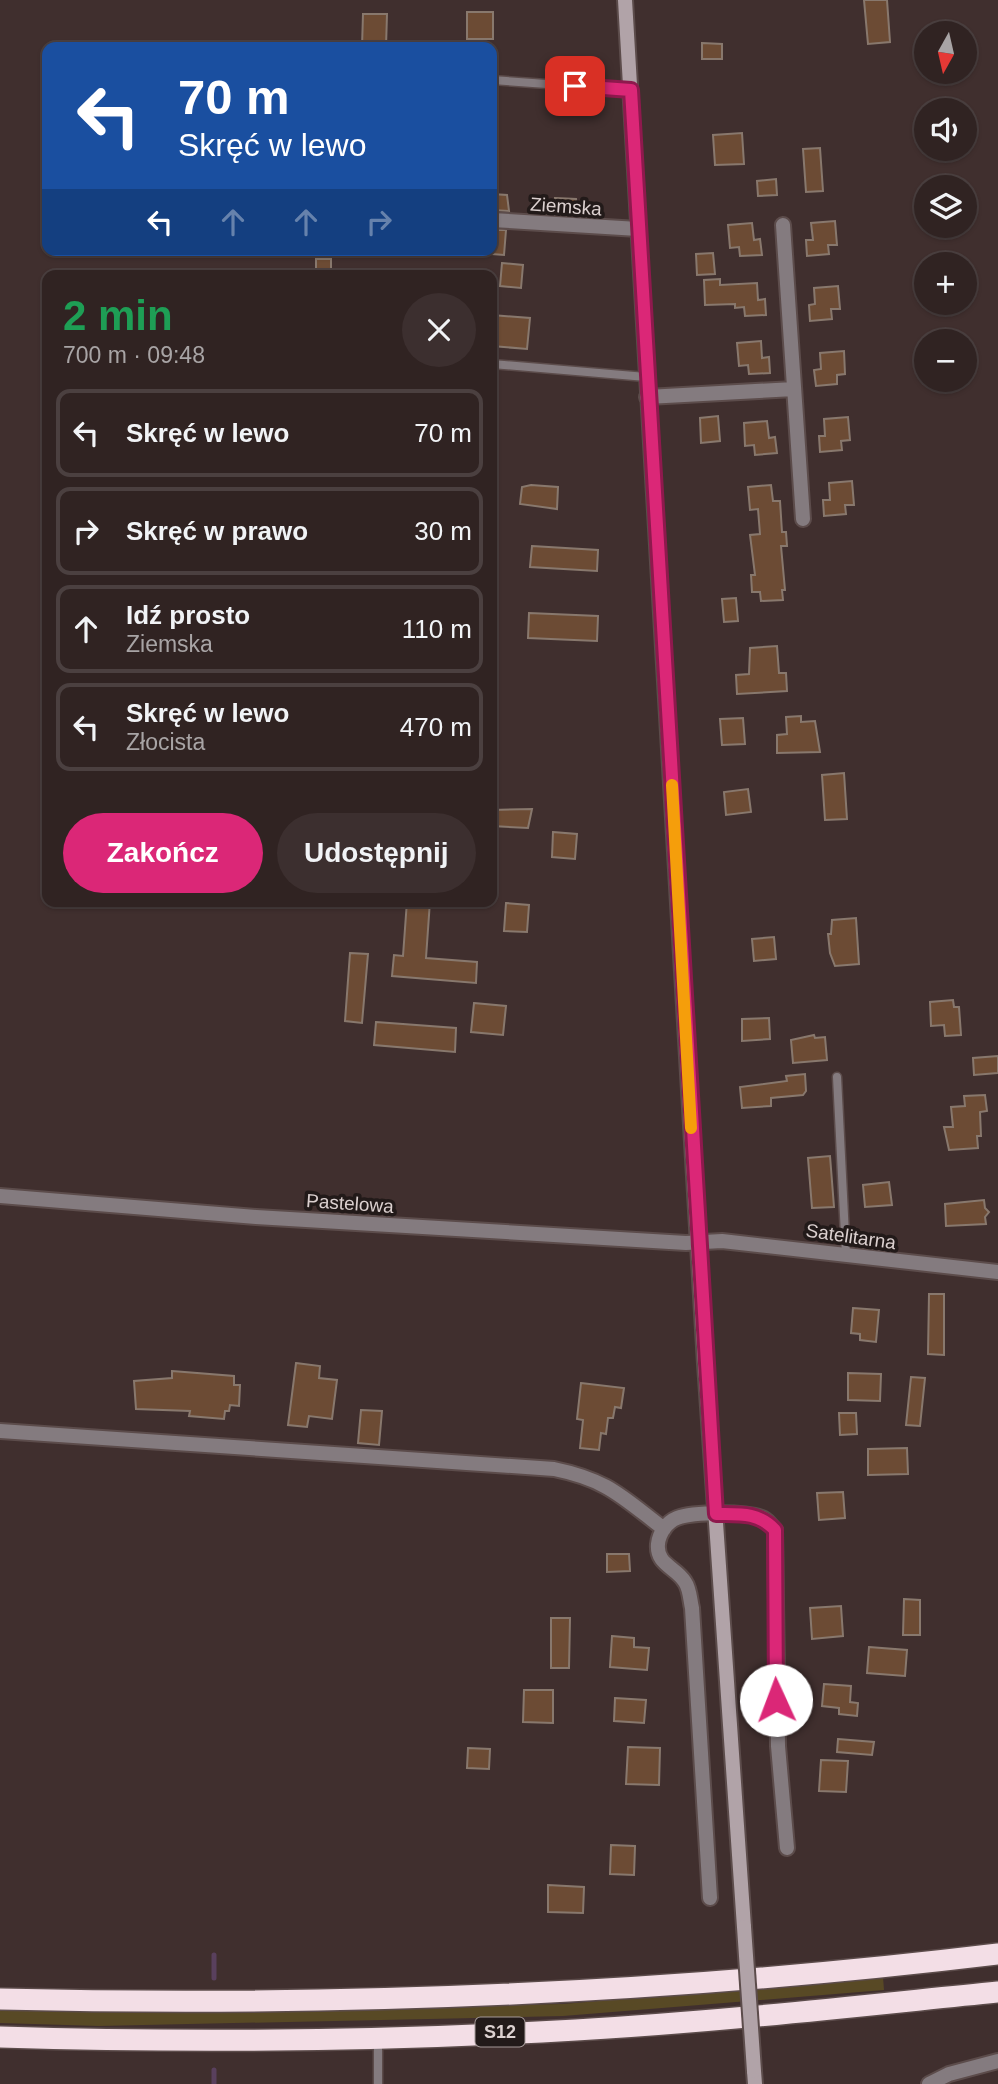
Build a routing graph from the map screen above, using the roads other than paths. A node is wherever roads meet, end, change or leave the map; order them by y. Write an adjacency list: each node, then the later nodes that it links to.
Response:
1 (625, 0): 3 (street)
2 (497, 80): 3 (lane)
3 (631, 90): 6 (street)
4 (497, 220): 6 (street, Ziemska)
5 (783, 225): 9 (street)
6 (638, 229): 8 (street)
7 (497, 364): 8 (lane)
8 (646, 377): 10 (street)
9 (794, 389): 10 (street); 11 (street)
10 (648, 397): 14 (street)
11 (803, 519)
12 (837, 1077): 15 (lane)
13 (0, 1196): 14 (street, Pastelowa)
14 (699, 1243): 15 (street, Satelitarna); 18 (street)
15 (846, 1255): 16 (street, Satelitarna)
16 (998, 1272)
17 (0, 1431): 19 (street)
18 (716, 1514): 19 (street); 20 (street); 28 (street, bridge)
19 (664, 1529): 21 (street)
20 (787, 1849)
21 (710, 1898)
22 (998, 1954): 24 (highway, S12)
23 (998, 1992): 26 (highway, S12)
24 (0, 1999)
25 (0, 2037): 26 (highway, S12)
26 (378, 2037): 29 (lane)
27 (998, 2061): 30 (street)
28 (754, 2078)
29 (378, 2084)
30 (929, 2084)

